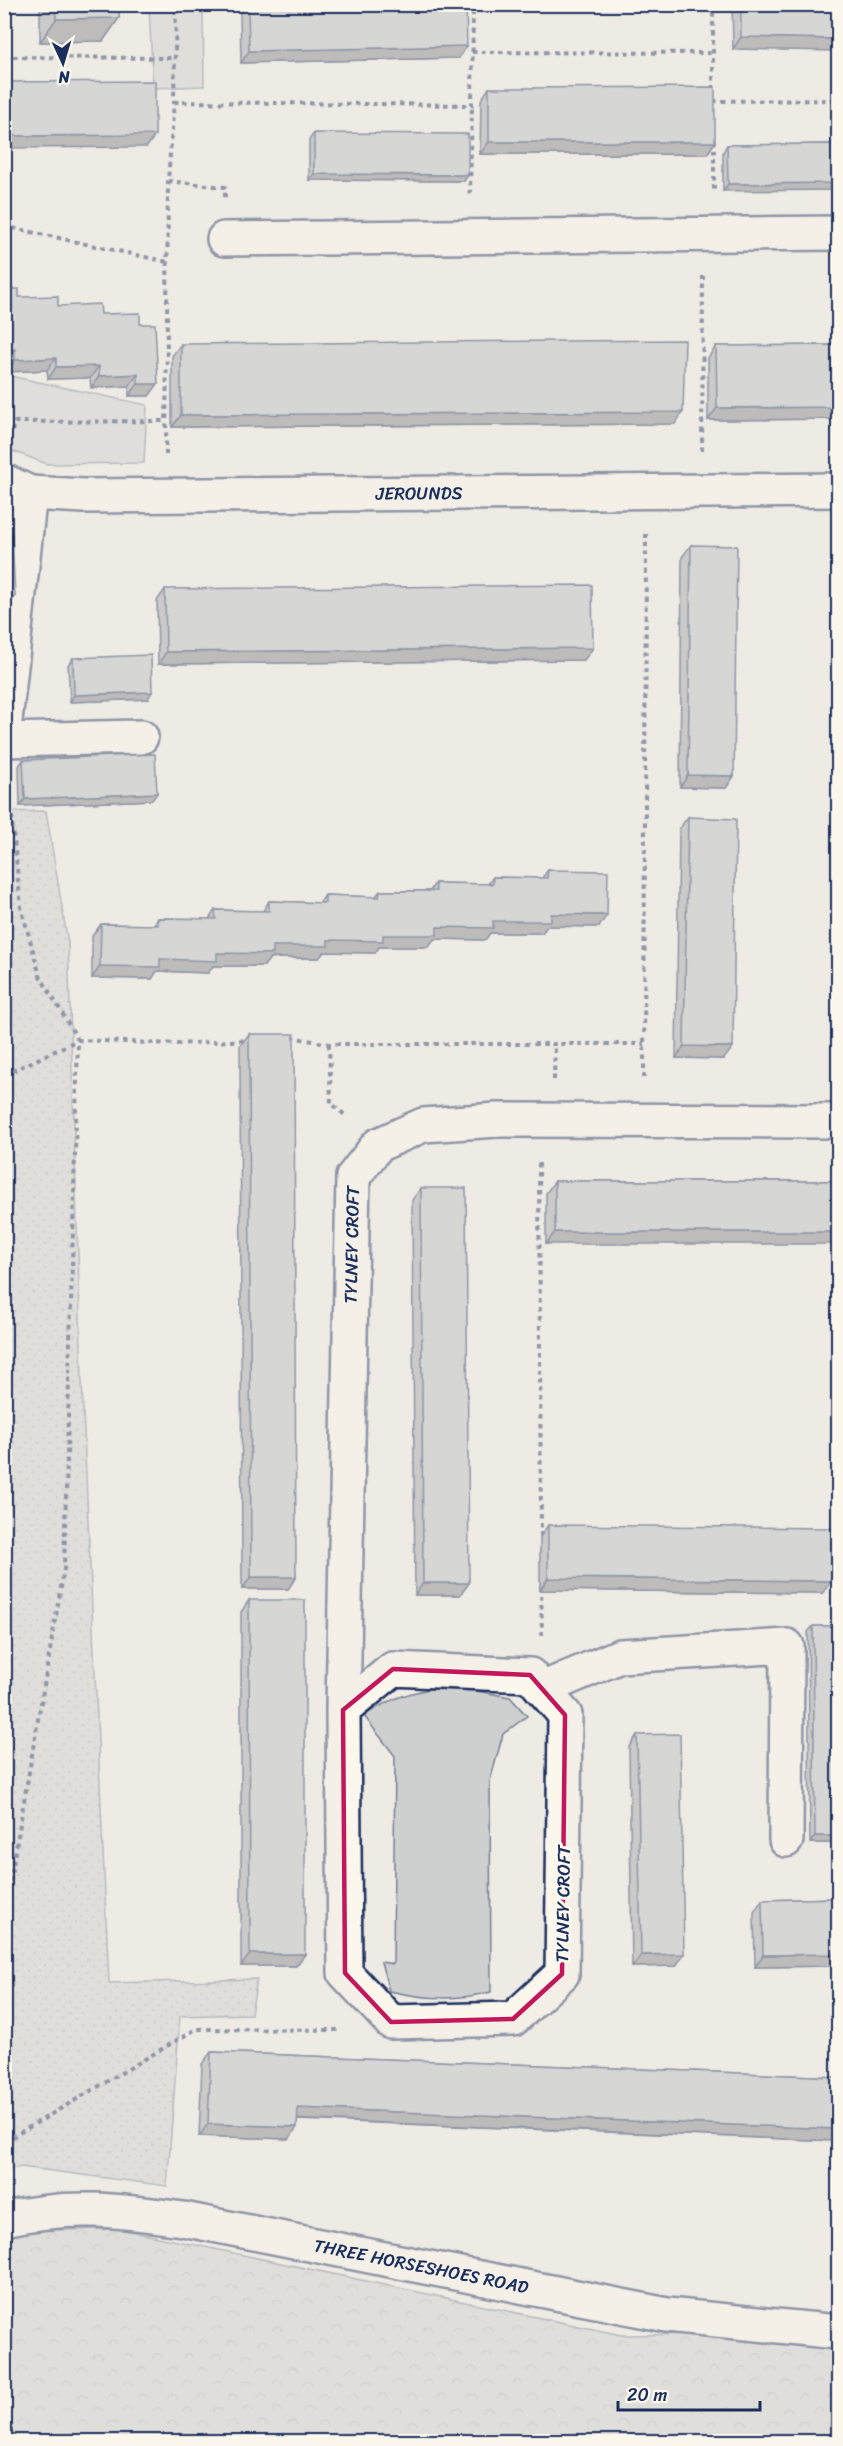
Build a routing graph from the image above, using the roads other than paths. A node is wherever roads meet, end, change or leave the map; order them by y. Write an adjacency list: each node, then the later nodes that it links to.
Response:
1 (838, 233): 2 (street)
2 (224, 239)
3 (17, 487): 4 (street, JEROUNDS); 5 (street)
4 (838, 490)
5 (4, 730)
6 (141, 737): 7 (street)
7 (4, 740)
8 (838, 1121): 10 (street, TYLNEY CROFT)
9 (542, 1689): 10 (street, TYLNEY CROFT); 10 (street, TYLNEY CROFT); 11 (street)
10 (343, 1710)
11 (786, 1840)
12 (4, 2219): 13 (street, THREE HORSESHOES ROAD)
13 (838, 2332)

